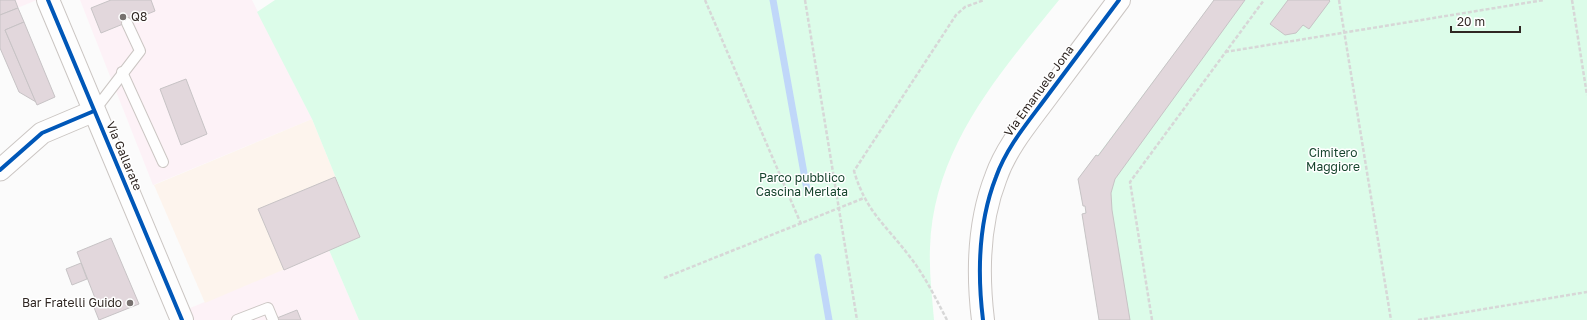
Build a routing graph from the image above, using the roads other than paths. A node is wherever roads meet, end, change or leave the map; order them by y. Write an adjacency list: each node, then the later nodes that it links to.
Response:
1 (48, 0): 5 (street, Via Gallarate)
2 (1119, 0): 11 (street, Via Emanuele Jona)
3 (127, 23): 4 (lane)
4 (122, 72): 5 (lane); 6 (lane)
5 (94, 111): 7 (street); 8 (street, Via Gallarate)
6 (163, 162)
7 (0, 170)
8 (182, 320)
9 (237, 320): 10 (lane)
10 (273, 320)
11 (983, 320)

